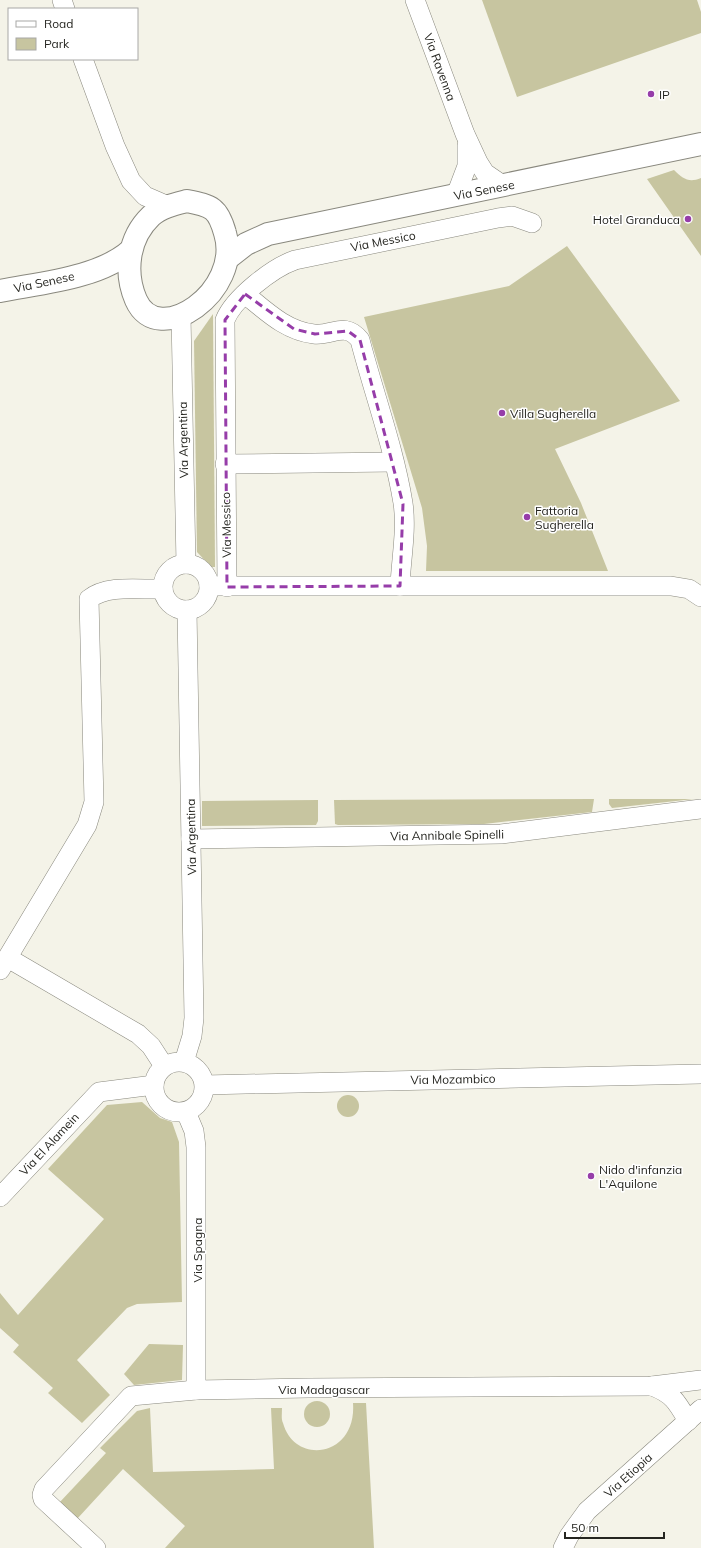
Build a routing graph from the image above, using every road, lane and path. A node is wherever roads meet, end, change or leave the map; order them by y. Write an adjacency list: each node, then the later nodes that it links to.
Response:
1 (415, 0): 3 (street, Via Ravenna)
2 (83, 60): 5 (street)
3 (465, 134): 6 (street, Via Ravenna); 7 (street, Via Ravenna)
4 (701, 144): 6 (main road, Via Senese)
5 (131, 181): 8 (street); 11 (street)
6 (504, 186): 7 (main road, Via Senese)
7 (456, 195): 12 (main road, Via Senese)
8 (168, 206): 9 (main road); 11 (main road)
9 (220, 216): 12 (main road, Via Senese); 14 (main road)
10 (532, 223): 17 (street, Via Messico)
11 (146, 224): 13 (main road)
12 (268, 234): 14 (main road, Via Senese)
13 (130, 250): 15 (main road, Via Senese); 18 (main road)
14 (228, 258): 19 (main road)
15 (89, 273): 16 (main road, Via Senese); 18 (main road, Via Senese)
16 (0, 291)
17 (245, 294): 20 (street); 21 (street, Via Messico)
18 (136, 299): 19 (main road)
19 (181, 316): 22 (street, Via Argentina)
20 (394, 462): 21 (street); 23 (street)
21 (225, 464): 24 (street, Via Messico)
22 (186, 564): 24 (street); 25 (street)
23 (400, 586): 24 (street); 26 (street)
24 (218, 587): 27 (street)
25 (163, 589): 27 (street); 30 (street)
26 (701, 597)
27 (187, 610): 29 (street, Via Argentina)
28 (701, 809): 29 (street, Via Annibale Spinelli)
29 (191, 840): 31 (street, Via Argentina)
30 (4, 964): 32 (street)
31 (184, 1062): 32 (street); 35 (street)
32 (164, 1066): 34 (street)
33 (701, 1074): 35 (street, Via Mozambico)
34 (154, 1085): 36 (street); 37 (street, Via El Alamein)
35 (205, 1085): 36 (street)
36 (186, 1112): 40 (street, Via Spagna)
37 (0, 1197)
38 (701, 1380): 39 (street, Via Madagascar)
39 (652, 1386): 40 (street, Via Madagascar); 41 (street, Via Madagascar)
40 (196, 1390): 42 (street, Via Madagascar)
41 (694, 1415): 43 (street, Via Etiopia)
42 (96, 1548)
43 (563, 1548)

